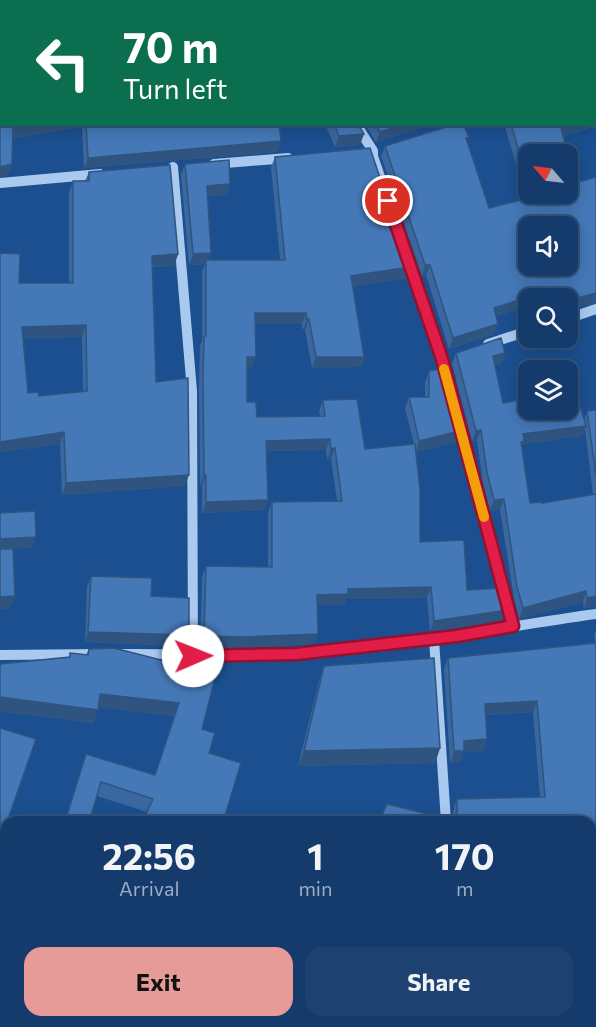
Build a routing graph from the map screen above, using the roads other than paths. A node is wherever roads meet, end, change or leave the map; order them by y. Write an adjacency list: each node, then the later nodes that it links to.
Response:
1 (358, 126): 2 (street)
2 (379, 149): 3 (street); 16 (street)
3 (361, 152)
4 (303, 157): 5 (street)
5 (197, 165)
6 (185, 166): 7 (street)
7 (174, 167): 8 (street); 19 (street)
8 (162, 168)
9 (116, 172): 10 (street)
10 (0, 183)
11 (596, 309): 12 (street)
12 (578, 315)
13 (518, 334): 14 (street)
14 (474, 348)
15 (596, 614): 16 (street)
16 (513, 626): 17 (street)
17 (434, 639): 19 (street); 20 (street)
18 (0, 656): 19 (street)
19 (193, 656)
20 (446, 816)

